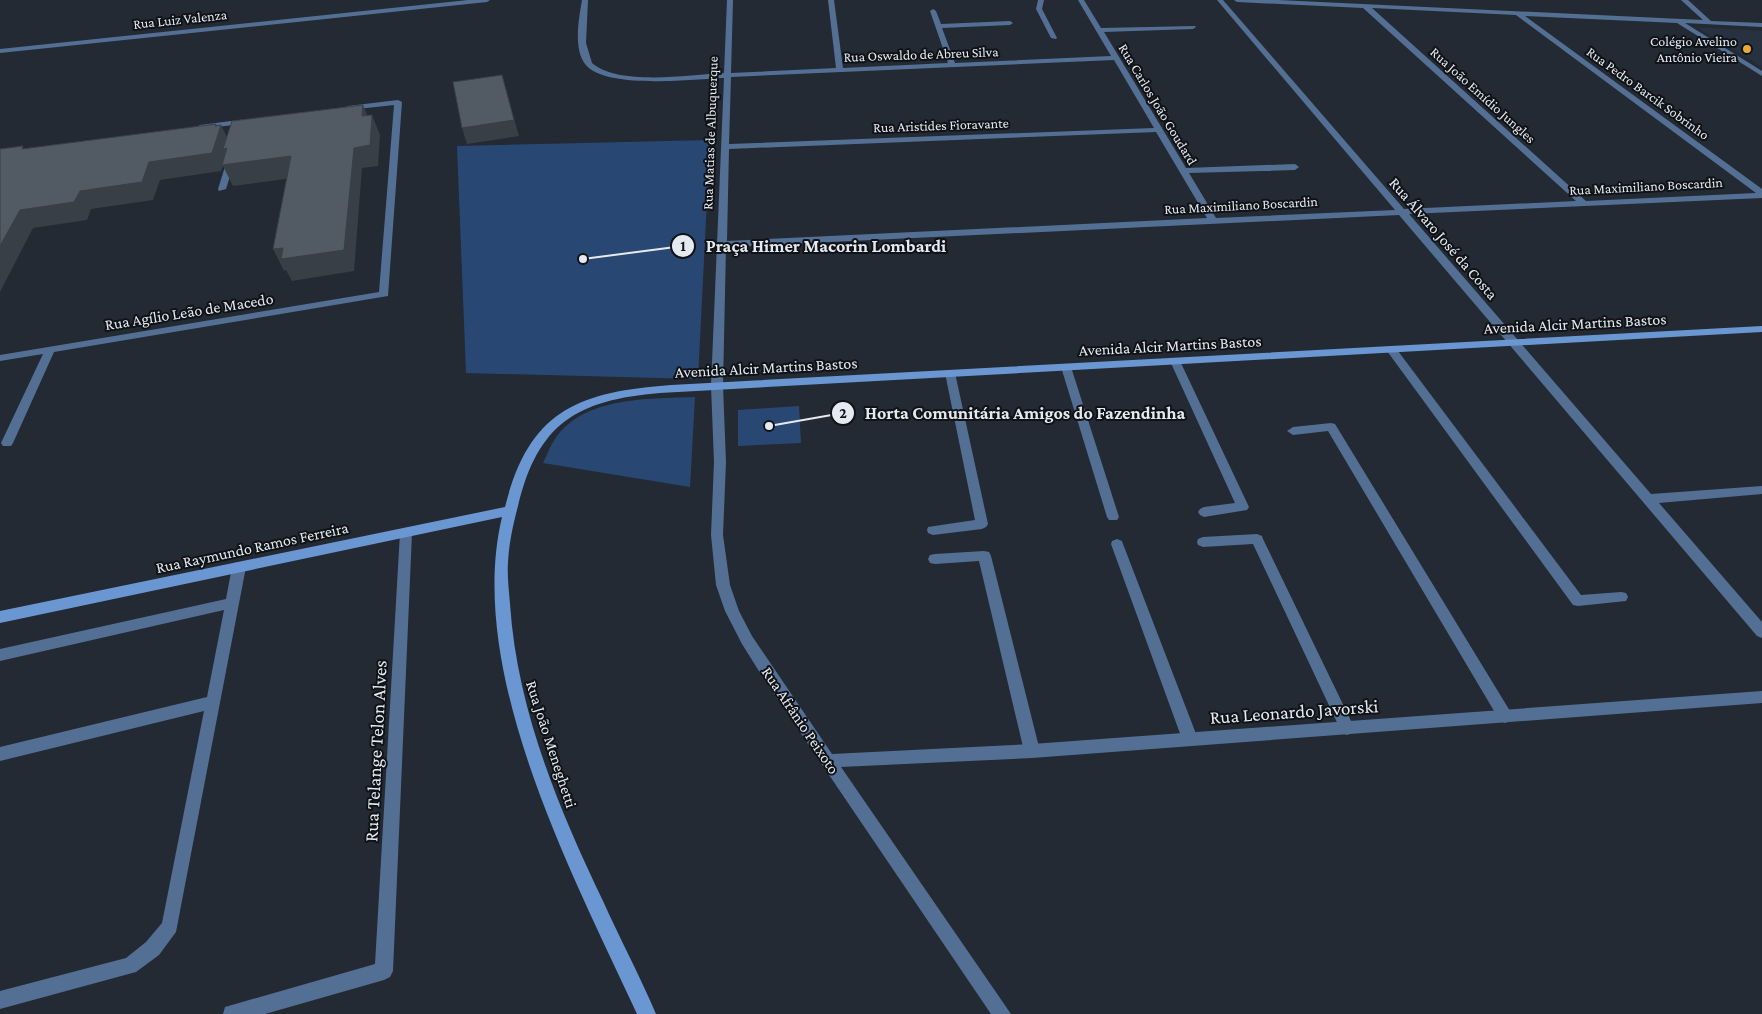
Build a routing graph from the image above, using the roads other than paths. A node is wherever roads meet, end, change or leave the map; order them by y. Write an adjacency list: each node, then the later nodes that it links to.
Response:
1 (393, 0): 13 (street)
2 (486, 0): 13 (street, Rua Luiz Valenza)
3 (585, 0): 28 (street, Rua Oswaldo de Abreu Silva)
4 (730, 0): 28 (street, Rua Matias de Albuquerque)
5 (831, 0): 27 (street)
6 (1041, 0): 23 (street)
7 (1081, 0): 22 (street, Rua Carlos João Goudard)
8 (1220, 0): 41 (street, Rua Álvaro José da Costa)
9 (1237, 0): 11 (street)
10 (1684, 0): 18 (street)
11 (1266, 1): 12 (street)
12 (1366, 6): 15 (street); 40 (street, Rua João Emídio Jungles)
13 (392, 9): 24 (street, Rua Luiz Valenza)
14 (933, 11): 20 (street)
15 (1518, 14): 16 (street); 39 (street, Rua Pedro Barcik Sobrinho)
16 (1678, 21): 18 (street); 29 (street)
17 (1010, 23): 20 (street)
18 (1710, 23): 19 (street)
19 (1762, 25)
20 (938, 26): 26 (street)
21 (1193, 27): 22 (street)
22 (1099, 30): 25 (street, Rua Carlos João Goudard)
23 (1054, 38)
24 (0, 50)
25 (1116, 58): 26 (street, Rua Oswaldo de Abreu Silva); 33 (street, Rua Carlos João Goudard)
26 (952, 65): 27 (street, Rua Oswaldo de Abreu Silva)
27 (840, 70): 28 (street, Rua Oswaldo de Abreu Silva)
28 (727, 74): 35 (street, Rua Matias de Albuquerque)
29 (1762, 74)
30 (340, 109): 47 (street, Rua Agílio Leão de Macedo)
31 (252, 120): 32 (street)
32 (194, 127)
33 (1158, 130): 35 (street, Rua Aristides Fioravante); 37 (street, Rua Carlos João Goudard)
34 (235, 146): 38 (street)
35 (725, 147): 43 (street, Rua Matias de Albuquerque)
36 (1294, 166): 37 (street)
37 (1183, 171): 42 (street, Rua Carlos João Goudard)
38 (222, 189)
39 (1762, 194): 40 (street, Rua Maximiliano Boscardin)
40 (1583, 203): 41 (street, Rua Maximiliano Boscardin)
41 (1402, 212): 42 (street, Rua Maximiliano Boscardin); 45 (street, Rua Álvaro José da Costa)
42 (1213, 220): 43 (street, Rua Maximiliano Boscardin)
43 (722, 244): 52 (street, Rua Matias de Albuquerque)
44 (1762, 329): 45 (street, Avenida Alcir Martins Bastos)
45 (1514, 342): 46 (street, Avenida Alcir Martins Bastos); 57 (street, Rua Álvaro José da Costa)
46 (1391, 349): 49 (street, Avenida Alcir Martins Bastos); 67 (street)
47 (50, 350): 48 (street, Rua Agílio Leão de Macedo); 55 (street)
48 (0, 358)
49 (1175, 361): 50 (street, Avenida Alcir Martins Bastos); 59 (street)
50 (1066, 367): 51 (street, Avenida Alcir Martins Bastos); 60 (street)
51 (950, 373): 52 (street, Avenida Alcir Martins Bastos); 61 (street)
52 (717, 386): 53 (street, Avenida Alcir Martins Bastos); 79 (street, Rua Afrânio Peixoto)
53 (582, 405): 58 (street, Rua João Meneghetti)
54 (1294, 431): 74 (street)
55 (7, 443)
56 (1762, 490): 57 (street)
57 (1648, 498): 70 (street, Rua Álvaro José da Costa)
58 (510, 511): 62 (street, Rua Raymundo Ramos Ferreira); 82 (street, Rua João Meneghetti)
59 (1204, 512)
60 (1113, 517)
61 (933, 530)
62 (406, 533): 66 (street, Rua Raymundo Ramos Ferreira); 81 (street, Rua Telange Telon Alves)
63 (1203, 542): 75 (street)
64 (1117, 544): 76 (street)
65 (935, 560): 77 (street)
66 (239, 567): 68 (street); 69 (street, Rua Raymundo Ramos Ferreira)
67 (1621, 596)
68 (232, 603): 71 (street); 73 (street)
69 (0, 617)
70 (1762, 632)
71 (0, 655)
72 (1762, 697): 74 (street, Rua Leonardo Javorski)
73 (213, 702): 78 (street); 80 (street)
74 (1505, 716): 75 (street, Rua Leonardo Javorski)
75 (1347, 728): 76 (street, Rua Leonardo Javorski)
76 (1190, 739): 77 (street, Rua Leonardo Javorski)
77 (1032, 751): 79 (street, Rua Leonardo Javorski)
78 (0, 754)
79 (828, 761): 83 (street, Rua Afrânio Peixoto)
80 (0, 1000)
81 (232, 1014)
82 (647, 1014)
83 (1002, 1014)

